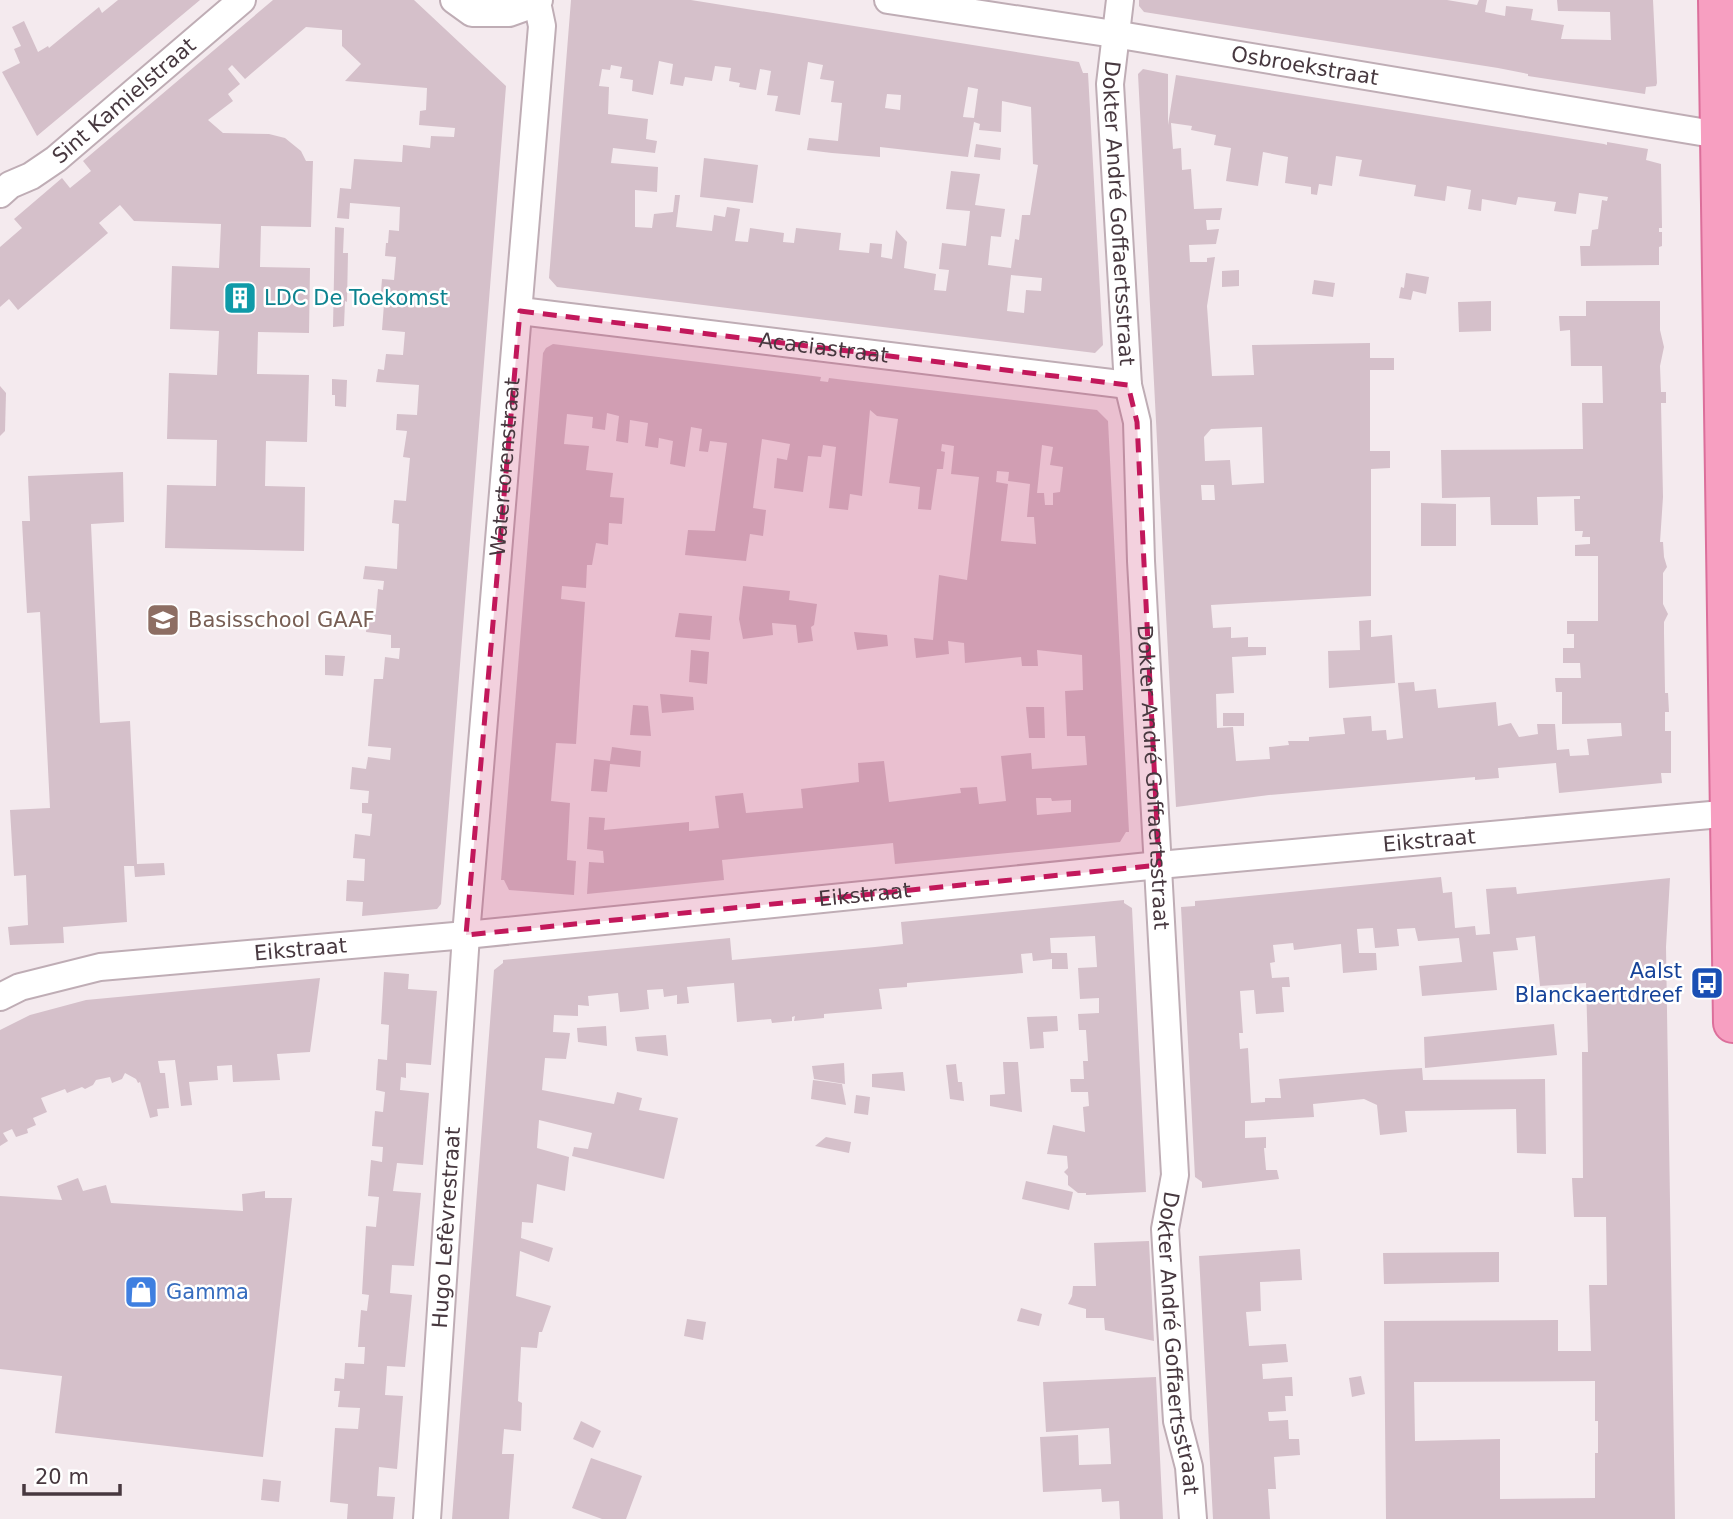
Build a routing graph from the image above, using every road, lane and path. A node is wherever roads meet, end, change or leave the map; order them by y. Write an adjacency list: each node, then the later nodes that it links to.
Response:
1 (242, 0): 9 (street, Sint Kamielstraat)
2 (454, 0): 6 (street, Watertorenstraat)
3 (888, 0): 7 (street, Osbroekstraat)
4 (1120, 0): 7 (street, Dokter André Goffaertsstraat)
5 (1718, 0): 8 (main road)
6 (531, 4): 10 (street, Watertorenstraat)
7 (1114, 34): 8 (street, Osbroekstraat); 11 (street, Dokter André Goffaertsstraat)
8 (1719, 135): 12 (main road)
9 (0, 194)
10 (520, 311): 11 (street, Acaciastraat); 14 (street, Watertorenstraat)
11 (1128, 385): 13 (street, Dokter André Goffaertsstraat)
12 (1732, 813): 13 (street, Eikstraat); 16 (main road)
13 (1159, 865): 14 (street, Eikstraat); 18 (street, Dokter André Goffaertsstraat)
14 (466, 935): 15 (street, Eikstraat); 17 (street, Hugo Lefèvrestraat)
15 (0, 997)
16 (1733, 1023)
17 (427, 1519)
18 (1193, 1519)

